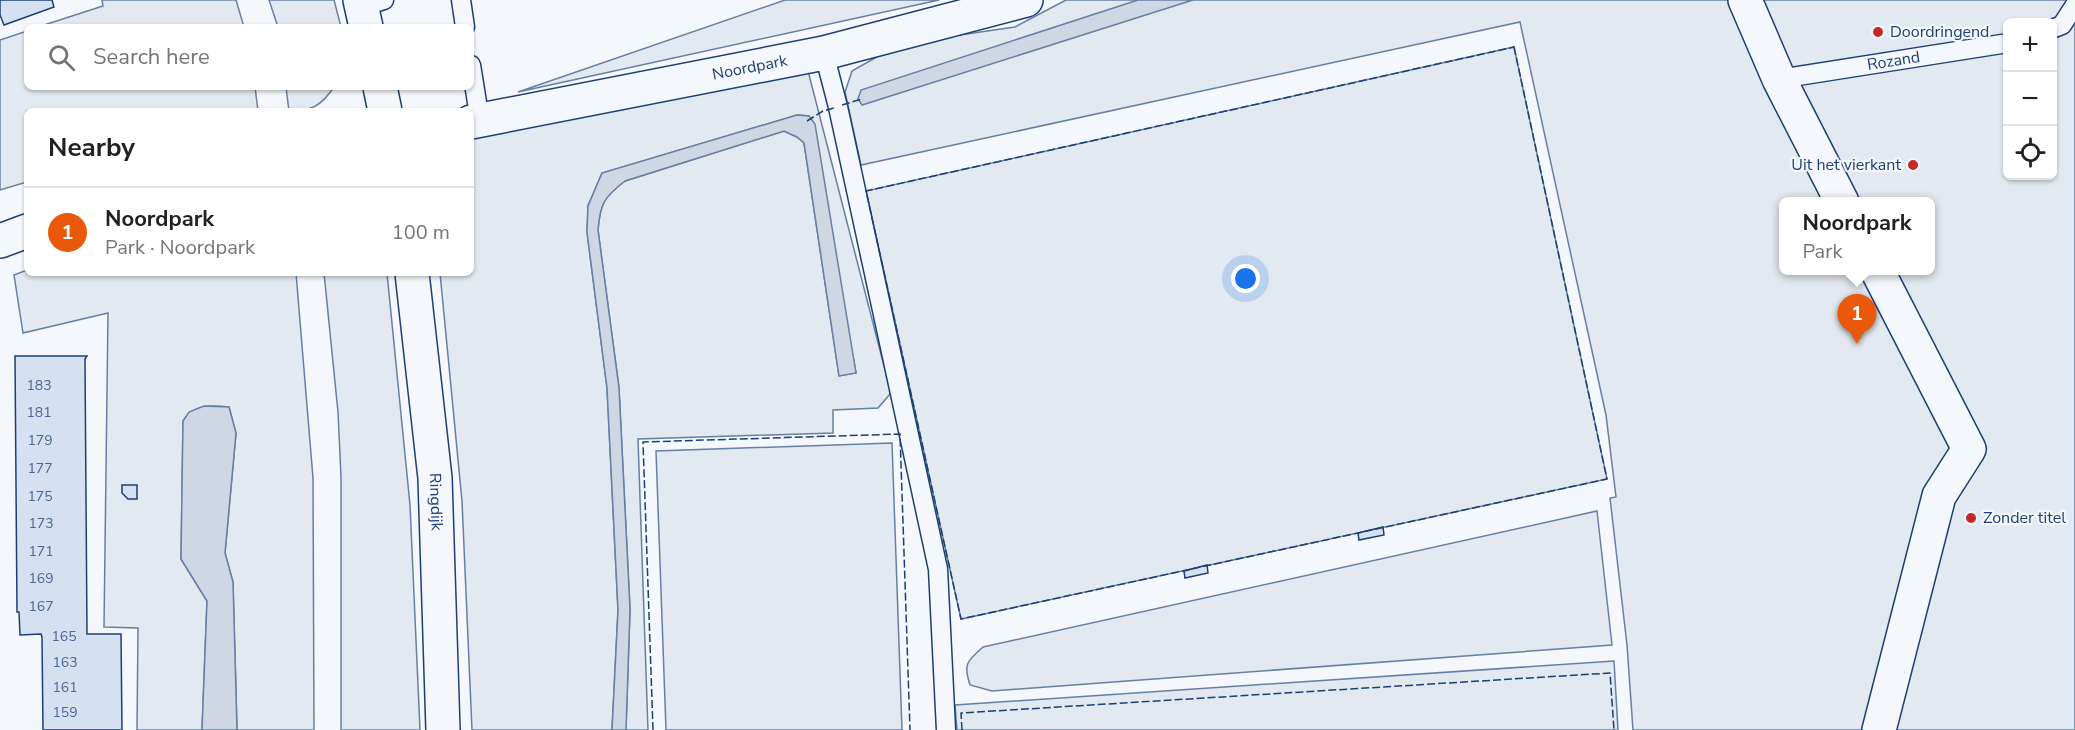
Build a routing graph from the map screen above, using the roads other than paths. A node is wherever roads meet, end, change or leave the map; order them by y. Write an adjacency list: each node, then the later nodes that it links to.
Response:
1 (461, 0): 5 (lane)
2 (1026, 0): 8 (street, Noordpark)
3 (1745, 0): 9 (street)
4 (2075, 5): 6 (lane)
5 (465, 24)
6 (2057, 27)
7 (2003, 44): 9 (lane, Rozand)
8 (824, 53): 13 (street, Noordpark); 20 (lane)
9 (1779, 79): 14 (street)
10 (381, 90): 12 (street)
11 (473, 90): 13 (lane)
12 (384, 108)
13 (475, 122)
14 (1840, 197)
15 (24, 232): 16 (street)
16 (0, 241)
17 (1880, 275): 21 (street)
18 (412, 276): 19 (street, Ringdijk)
19 (443, 730)
20 (946, 730)
21 (1879, 730)

